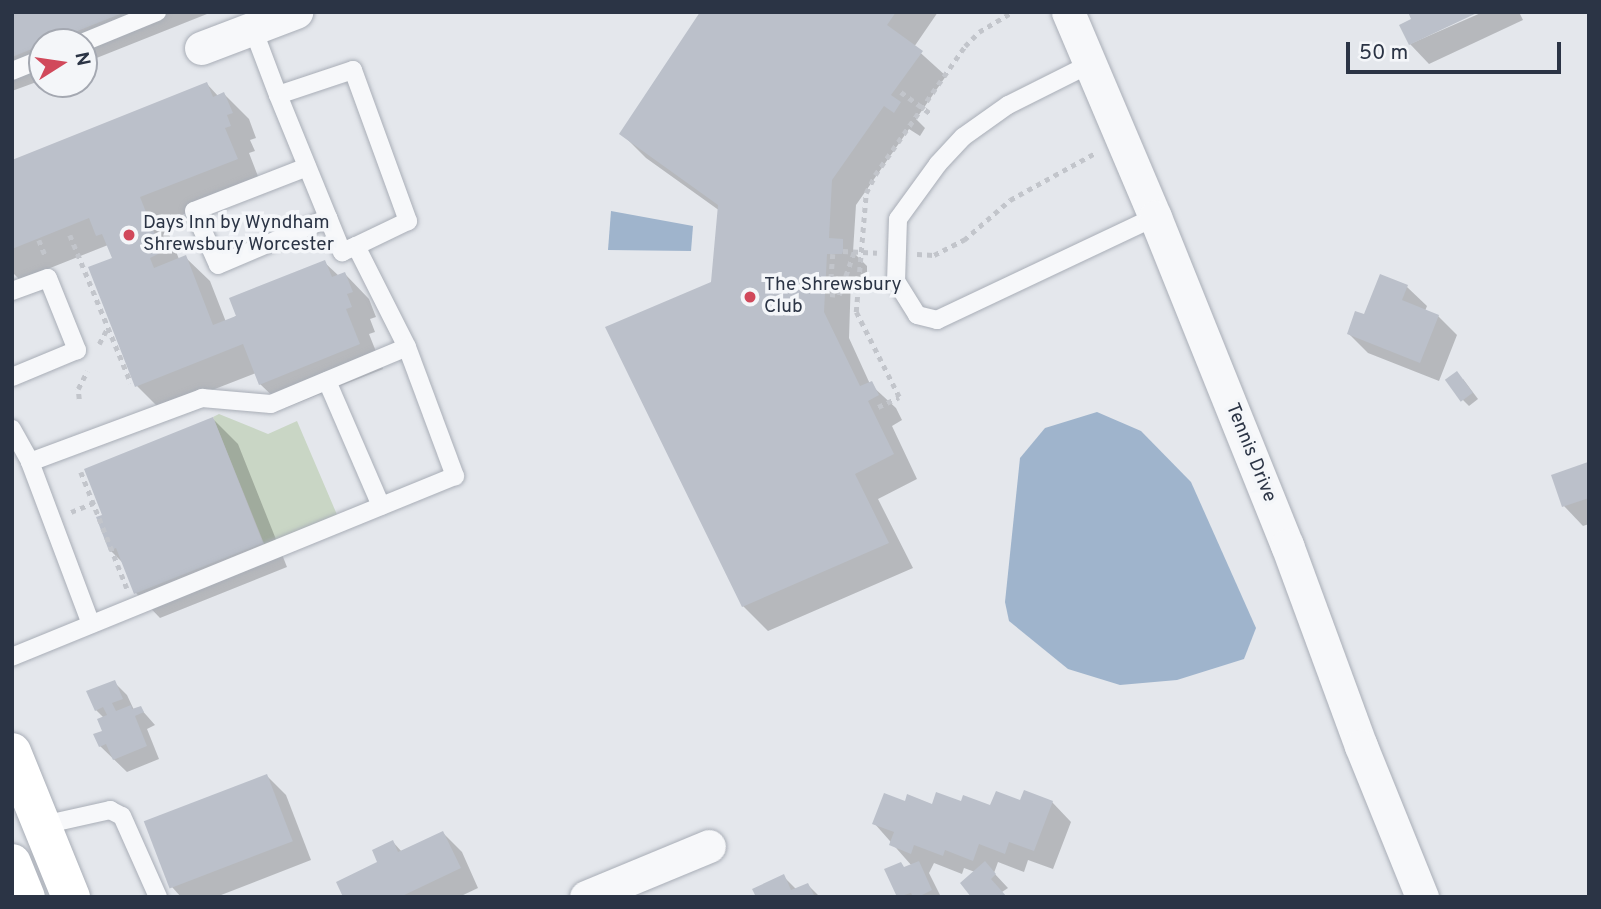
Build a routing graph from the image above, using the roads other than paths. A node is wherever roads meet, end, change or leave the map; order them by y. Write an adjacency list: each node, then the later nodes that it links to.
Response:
1 (157, 12): 5 (lane)
2 (296, 12): 4 (street)
3 (1068, 12): 7 (street, Tennis Drive)
4 (253, 29): 6 (street); 8 (lane)
5 (98, 36)
6 (201, 48)
7 (1090, 64): 10 (street, Tennis Drive); 10 (lane)
8 (278, 95): 9 (lane); 12 (lane)
9 (307, 167): 11 (lane); 11 (lane)
10 (1155, 217): 30 (street, Tennis Drive)
11 (328, 218): 12 (lane)
12 (356, 246): 14 (lane)
13 (12, 291): 15 (lane)
14 (407, 347): 16 (lane); 19 (lane)
15 (12, 377)
16 (327, 381): 18 (lane); 19 (lane)
17 (12, 429): 18 (lane)
18 (30, 461): 20 (lane)
19 (382, 506): 20 (lane)
20 (91, 624): 21 (lane)
21 (12, 657)
22 (12, 752): 23 (highway)
23 (43, 825): 27 (highway); 28 (lane)
24 (709, 846): 29 (street)
25 (12, 863): 26 (highway)
26 (26, 897)
27 (71, 897)
28 (158, 897)
29 (586, 897)
30 (1422, 897)

